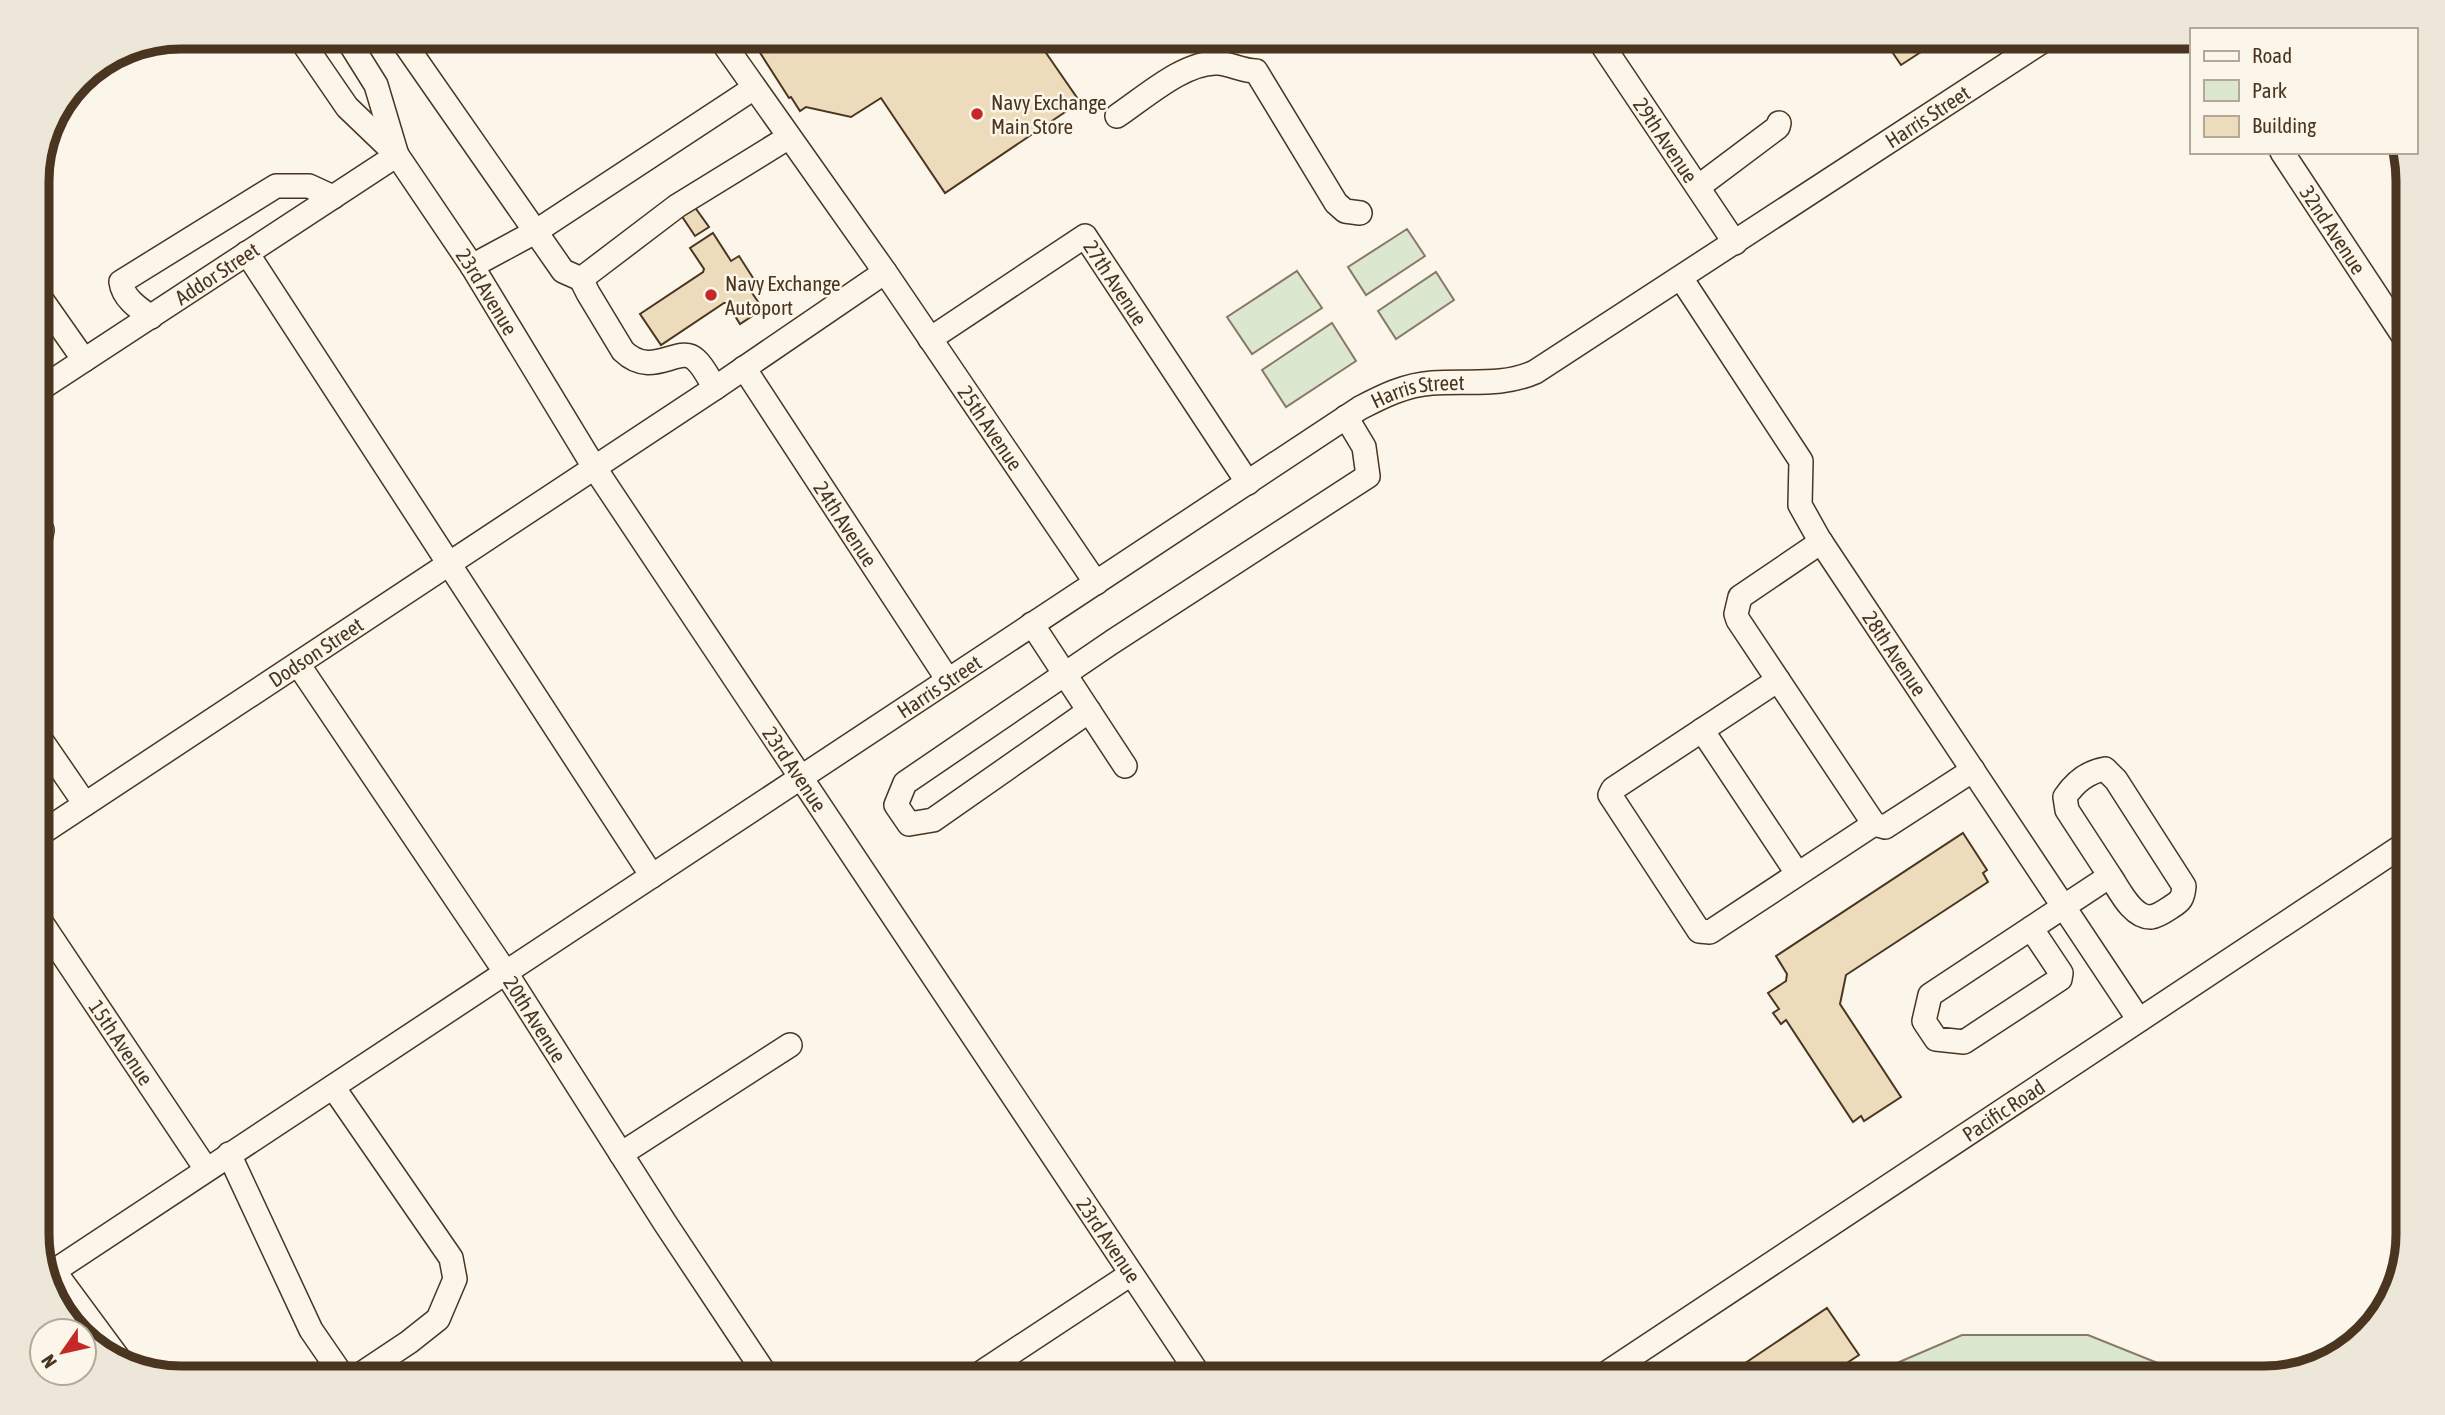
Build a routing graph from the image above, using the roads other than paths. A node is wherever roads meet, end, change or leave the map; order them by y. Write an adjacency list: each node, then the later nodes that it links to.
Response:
1 (307, 49): 12 (street, 23rd Avenue)
2 (354, 49): 12 (street, 23rd Avenue)
3 (408, 49): 16 (street)
4 (727, 49): 7 (street, 25th Avenue)
5 (1612, 49): 13 (street, 29th Avenue)
6 (2031, 49): 17 (street, Harris Street)
7 (754, 88): 10 (street, 25th Avenue); 16 (street)
8 (1117, 116): 15 (street)
9 (1779, 122): 13 (street)
10 (789, 137): 20 (street, 25th Avenue); 22 (street)
11 (2283, 154): 25 (street, 32nd Avenue)
12 (397, 155): 14 (street, Addor Street); 19 (street, 23rd Avenue)
13 (1698, 187): 17 (street, 29th Avenue)
14 (333, 197): 18 (street, Addor Street); 24 (street)
15 (1360, 213)
16 (535, 232): 19 (street); 22 (street)
17 (1735, 243): 21 (street, Harris Street)
18 (247, 253): 24 (street, Addor Street); 35 (street)
19 (472, 266): 32 (street, 23rd Avenue)
20 (885, 272): 26 (street, 25th Avenue); 28 (street, Dodson Street)
21 (1681, 278): 31 (street, Harris Street); 34 (street, 28th Avenue)
22 (581, 279): 30 (street)
23 (49, 310): 27 (street)
24 (150, 317): 27 (street, Addor Street)
25 (2396, 325)
26 (930, 338): 33 (street, 27th Avenue); 36 (street, 25th Avenue)
27 (84, 360): 29 (street, Addor Street)
28 (744, 368): 30 (street, Dodson Street); 40 (street, 24th Avenue)
29 (49, 383)
30 (715, 388): 32 (street, Dodson Street)
31 (1346, 417): 33 (street, Harris Street); 39 (street)
32 (594, 467): 35 (street, Dodson Street); 47 (street, 23rd Avenue)
33 (1248, 483): 36 (street, Harris Street)
34 (1821, 542): 41 (street); 46 (street, 28th Avenue)
35 (447, 564): 38 (street, Dodson Street); 53 (street)
36 (1096, 583): 37 (street, Harris Street)
37 (1032, 624): 39 (street); 40 (street, Harris Street)
38 (298, 664): 48 (street, Dodson Street); 58 (street, 20th Avenue)
39 (1065, 675): 42 (street); 42 (street)
40 (948, 680): 47 (street, Harris Street)
41 (1778, 680): 43 (street); 49 (street)
42 (1089, 711): 45 (street)
43 (1702, 730): 52 (street); 52 (street)
44 (49, 752): 48 (street)
45 (1125, 766)
46 (1973, 770): 49 (street); 55 (street, 28th Avenue)
47 (800, 779): 53 (street, Harris Street); 66 (street, 23rd Avenue)
48 (85, 804): 50 (street, Dodson Street)
49 (1874, 824): 52 (street)
50 (49, 828)
51 (2396, 850): 59 (street, Pacific Road)
52 (1797, 873)
53 (652, 876): 58 (street, Harris Street)
54 (2110, 876): 54 (street); 55 (street)
55 (2064, 906): 56 (street); 59 (street, 28th Avenue)
56 (2031, 928): 56 (street)
57 (49, 934): 64 (street, 15th Avenue)
58 (506, 973): 61 (street, Harris Street); 63 (street, 20th Avenue)
59 (2140, 1020): 74 (street, Pacific Road)
60 (790, 1045): 63 (street)
61 (333, 1087): 62 (street, Harris Street); 70 (street)
62 (229, 1154): 64 (street, Harris Street); 69 (street)
63 (621, 1154): 71 (street, 20th Avenue)
64 (206, 1169): 65 (street, Harris Street)
65 (55, 1271)
66 (1131, 1274): 72 (street); 73 (street, 23rd Avenue)
67 (58, 1282): 68 (street)
68 (105, 1342)
69 (328, 1366)
70 (373, 1366)
71 (760, 1366)
72 (991, 1366)
73 (1193, 1366)
74 (1617, 1366)

